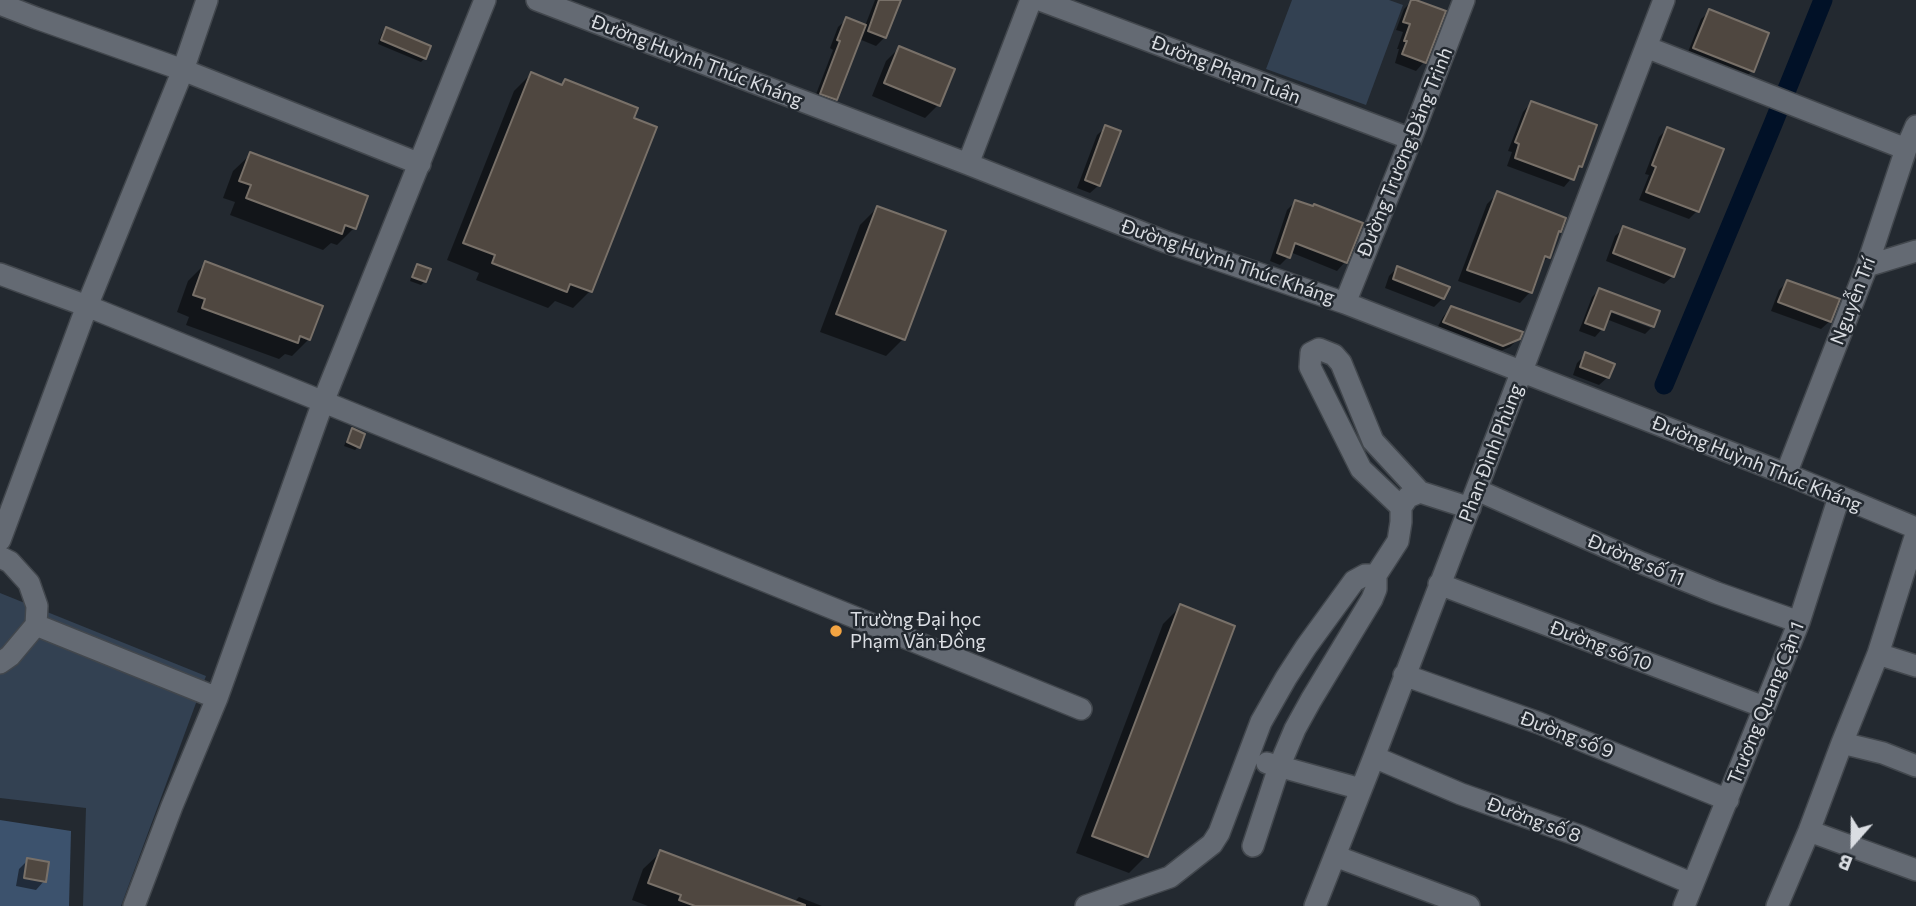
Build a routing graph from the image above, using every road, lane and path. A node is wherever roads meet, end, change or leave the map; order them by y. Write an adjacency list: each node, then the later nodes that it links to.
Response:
1 (207, 0): 10 (street)
2 (485, 0): 14 (street)
3 (537, 0): 15 (street, Đường Huỳnh Thúc Kháng)
4 (1031, 0): 15 (street)
5 (1040, 0): 12 (street, Đường Phạm Tuân)
6 (1464, 0): 12 (street, Đường Trương Đăng Trinh)
7 (1664, 0): 9 (street, Phan Đình Phùng)
8 (0, 4): 10 (street)
9 (1646, 47): 13 (street); 21 (street, Phan Đình Phùng)
10 (183, 70): 14 (street); 20 (street)
11 (1916, 126): 13 (street, Nguyễn Trí)
12 (1411, 139): 19 (street, Đường Trương Đăng Trinh)
13 (1906, 149): 17 (street, Nguyễn Trí)
14 (420, 164): 22 (street)
15 (968, 164): 19 (street, Đường Huỳnh Thúc Kháng)
16 (1916, 251): 17 (street)
17 (1867, 266): 23 (street, Nguyễn Trí)
18 (0, 274): 20 (street)
19 (1345, 303): 21 (street, Đường Huỳnh Thúc Kháng)
20 (87, 306): 22 (street); 30 (street)
21 (1522, 372): 23 (street, Đường Huỳnh Thúc Kháng); 26 (street, Phan Đình Phùng)
22 (323, 401): 40 (street); 42 (street)
23 (1786, 474): 25 (street, Đường Huỳnh Thúc Kháng)
24 (1420, 492): 26 (street, Đường số 11); 27 (street); 27 (street)
25 (1839, 497): 28 (street, Đường Huỳnh Thúc Kháng); 34 (street, Trương Quang Cận 1)
26 (1473, 499): 33 (street, Phan Đình Phùng); 34 (street, Đường số 11)
27 (1401, 507): 32 (street)
28 (1916, 528)
29 (1916, 534): 36 (street)
30 (0, 540)
31 (0, 557): 35 (street)
32 (1376, 575): 45 (street); 47 (street)
33 (1439, 584): 39 (street, Phan Đình Phùng); 41 (street, Đường số 10)
34 (1799, 622): 41 (street, Trương Quang Cận 1)
35 (36, 625): 37 (street); 40 (street)
36 (1878, 654): 38 (street); 43 (street)
37 (0, 663)
38 (1916, 666)
39 (1404, 675): 44 (street, Phan Đình Phùng); 49 (street, Đường số 9)
40 (217, 698): 55 (street)
41 (1764, 707): 49 (street, Trương Quang Cận 1)
42 (1081, 709)
43 (1842, 743): 46 (street); 50 (street)
44 (1374, 757): 48 (street, Phan Đình Phùng); 54 (street, Đường số 8)
45 (1248, 758): 47 (street); 56 (street)
46 (1916, 766)
47 (1279, 767): 48 (street); 51 (street)
48 (1361, 789): 52 (street, Phan Đình Phùng)
49 (1728, 800): 54 (street, Trương Quang Cận 1)
50 (1809, 831): 53 (street); 60 (street)
51 (1253, 846)
52 (1335, 856): 57 (street, Phan Đình Phùng); 58 (street)
53 (1916, 870)
54 (1693, 884): 59 (street, Trương Quang Cận 1)
55 (134, 906)
56 (1086, 906)
57 (1315, 906)
58 (1469, 906)
59 (1684, 906)
60 (1777, 906)

